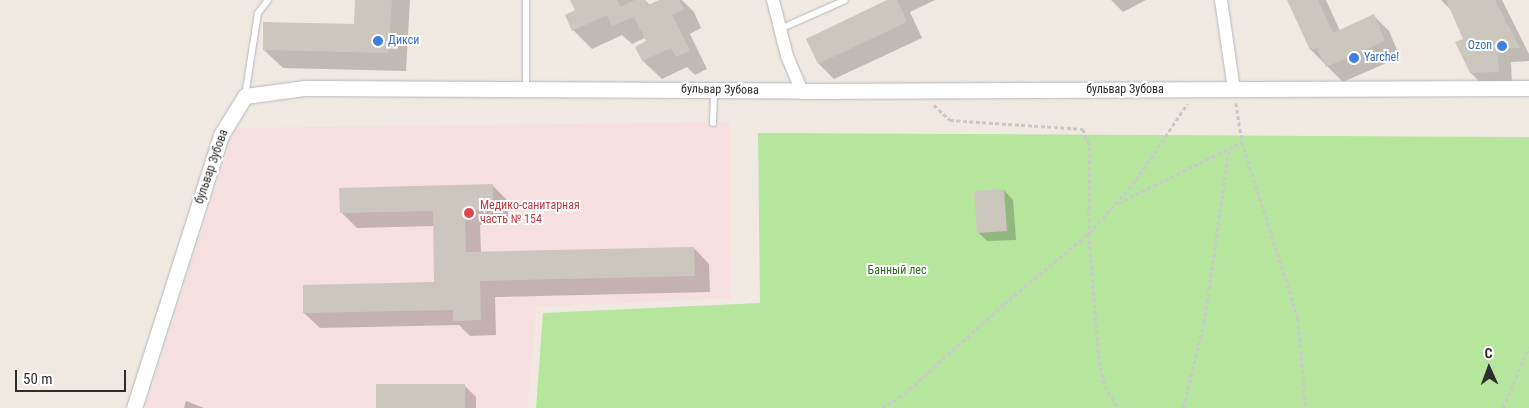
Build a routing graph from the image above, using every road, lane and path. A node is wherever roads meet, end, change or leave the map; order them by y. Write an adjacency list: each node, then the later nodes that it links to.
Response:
1 (268, 0): 13 (lane)
2 (526, 0): 7 (lane)
3 (773, 0): 6 (street)
4 (845, 0): 6 (lane)
5 (1221, 0): 10 (street)
6 (780, 29): 12 (street)
7 (526, 88): 11 (street, бульвар Зубова); 13 (street, бульвар Зубова)
8 (1529, 88): 10 (street, бульвар Зубова)
9 (1197, 89): 10 (street, бульвар Зубова); 12 (street, бульвар Зубова); 18 (path)
10 (1234, 89): 16 (path)
11 (714, 90): 12 (street, бульвар Зубова); 15 (lane)
12 (802, 91)
13 (244, 96): 21 (street, бульвар Зубова)
14 (931, 102): 19 (path)
15 (713, 123)
16 (1242, 142): 17 (path); 25 (path)
17 (1229, 148): 18 (path); 24 (path)
18 (1115, 204): 19 (path)
19 (1089, 234): 22 (path); 23 (path)
20 (1529, 347): 26 (path)
21 (134, 408)
22 (882, 408)
23 (1118, 408)
24 (1183, 408)
25 (1306, 408)
26 (1503, 408)

